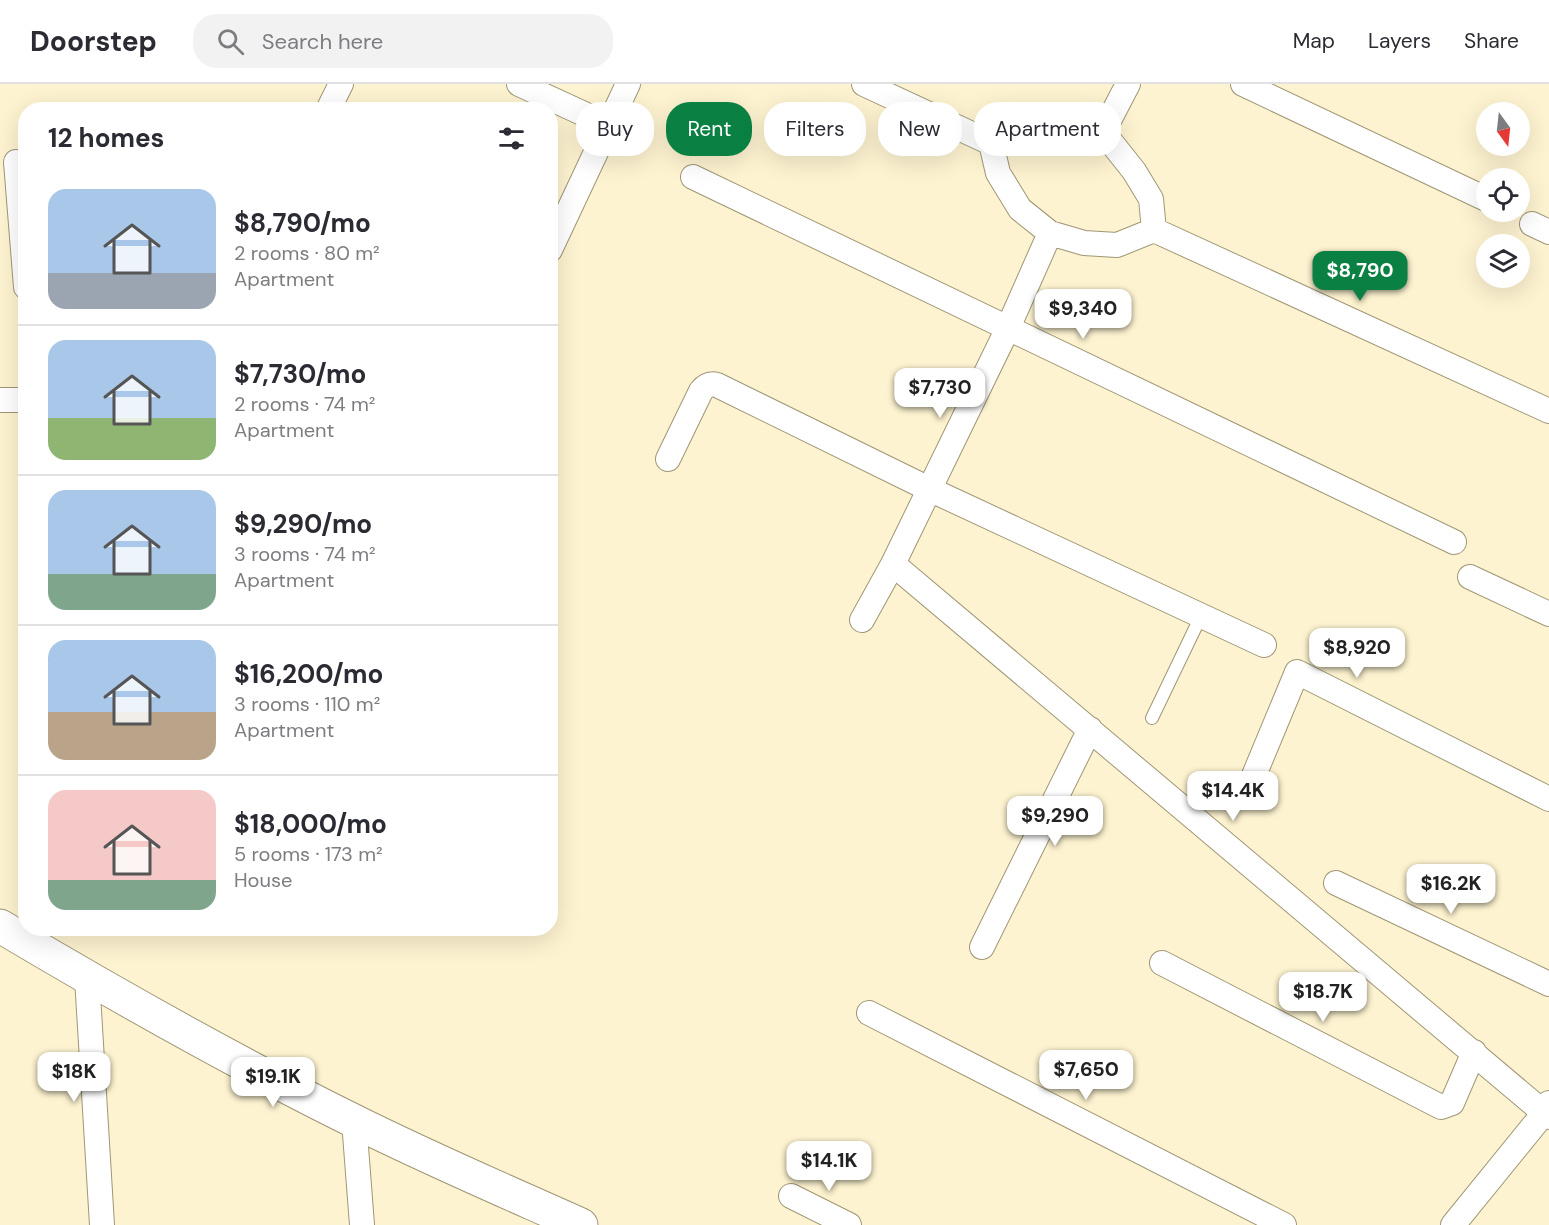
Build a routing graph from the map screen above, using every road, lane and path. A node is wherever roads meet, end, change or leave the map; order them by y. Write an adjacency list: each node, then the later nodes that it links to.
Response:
1 (341, 84): 7 (street)
2 (519, 84): 10 (street)
3 (628, 84): 8 (street)
4 (864, 84): 11 (street)
5 (1128, 84): 9 (street)
6 (1243, 84): 17 (street)
7 (332, 102)
8 (619, 102)
9 (1119, 102)
10 (576, 110)
11 (974, 135)
12 (1121, 155): 19 (street)
13 (594, 156): 20 (street)
14 (995, 156): 21 (street)
15 (14, 162): 18 (street)
16 (693, 177): 22 (street)
17 (1476, 194)
18 (18, 204)
19 (1154, 230): 21 (street); 25 (street)
20 (558, 233)
21 (1050, 233): 22 (street)
22 (1008, 328): 27 (street); 28 (street)
23 (0, 400): 24 (street)
24 (18, 400)
25 (1549, 411)
26 (668, 459): 27 (street)
27 (929, 489): 29 (street); 32 (street)
28 (1454, 542)
29 (893, 564): 33 (street); 36 (street)
30 (1470, 577): 31 (street)
31 (1549, 614)
32 (1201, 616): 34 (street); 35 (lane)
33 (862, 621)
34 (1264, 645)
35 (1152, 718)
36 (1090, 729): 41 (street); 46 (street)
37 (1245, 797): 38 (street)
38 (1549, 799)
39 (1336, 883): 44 (street)
40 (0, 926): 43 (main road)
41 (982, 947)
42 (1162, 963): 46 (street)
43 (87, 978): 48 (main road); 50 (street)
44 (1549, 984)
45 (869, 1014): 54 (street)
46 (1474, 1052): 47 (street)
47 (1547, 1111): 55 (street)
48 (354, 1121): 51 (street); 52 (main road)
49 (791, 1196): 53 (street)
50 (102, 1225)
51 (362, 1225)
52 (580, 1225)
53 (849, 1225)
54 (1284, 1225)
55 (1453, 1225)

